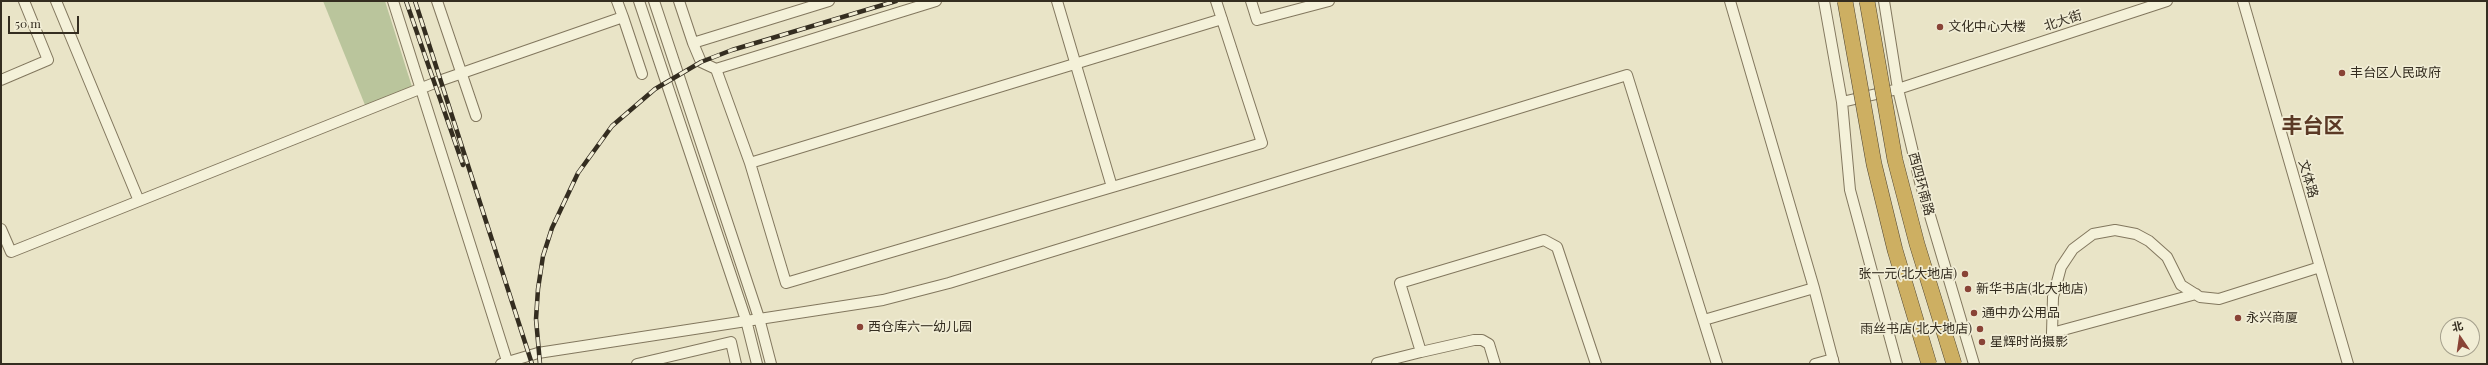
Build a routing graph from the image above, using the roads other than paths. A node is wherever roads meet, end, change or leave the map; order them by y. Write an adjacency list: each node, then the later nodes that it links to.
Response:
1 (24, 1): 29 (street)
2 (56, 1): 36 (street)
3 (393, 1): 30 (street)
4 (437, 1): 27 (street)
5 (617, 1): 22 (street)
6 (639, 1): 42 (street)
7 (654, 1): 41 (street)
8 (679, 1): 24 (street)
9 (829, 1): 24 (street)
10 (936, 1): 26 (street)
11 (1057, 1): 25 (street)
12 (1216, 1): 23 (street)
13 (1251, 1): 14 (street)
14 (1329, 1)
15 (1730, 1): 39 (street)
16 (1824, 1): 32 (street)
17 (1846, 1): 57 (highway, bridge)
18 (1867, 1): 58 (highway, 西四环南路, bridge)
19 (1884, 1): 31 (street, 西四环南路)
20 (2167, 1): 31 (street, 北大街)
21 (2243, 1): 38 (street, 文体路)
22 (623, 17): 27 (street); 28 (street)
23 (1222, 19): 25 (street); 35 (street)
24 (692, 43): 26 (street)
25 (1076, 64): 34 (street); 35 (street)
26 (716, 69): 34 (street)
27 (462, 73): 30 (street); 33 (street)
28 (642, 74)
29 (1, 80)
30 (421, 89): 36 (street); 46 (street)
31 (1898, 89): 32 (street, 北大街); 59 (street, 西四环南路)
32 (1842, 102): 56 (street)
33 (476, 116)
34 (750, 163): 35 (street)
35 (1112, 187)
36 (139, 201): 37 (street)
37 (1, 229)
38 (2320, 267): 40 (street); 60 (street, 文体路)
39 (1814, 288): 43 (street); 45 (street)
40 (2196, 294): 40 (street)
41 (759, 318): 42 (street); 43 (street); 51 (street)
42 (746, 320): 46 (street); 50 (street)
43 (1704, 320): 54 (street)
44 (1421, 352): 47 (street); 52 (street); 53 (street)
45 (1834, 362): 55 (street)
46 (505, 363)
47 (1377, 363)
48 (637, 364): 49 (street)
49 (736, 364)
50 (757, 364)
51 (771, 364)
52 (1495, 364)
53 (1596, 364)
54 (1717, 364)
55 (1815, 364)
56 (1897, 364)
57 (1929, 364)
58 (1954, 364)
59 (1974, 364)
60 (2348, 364)

